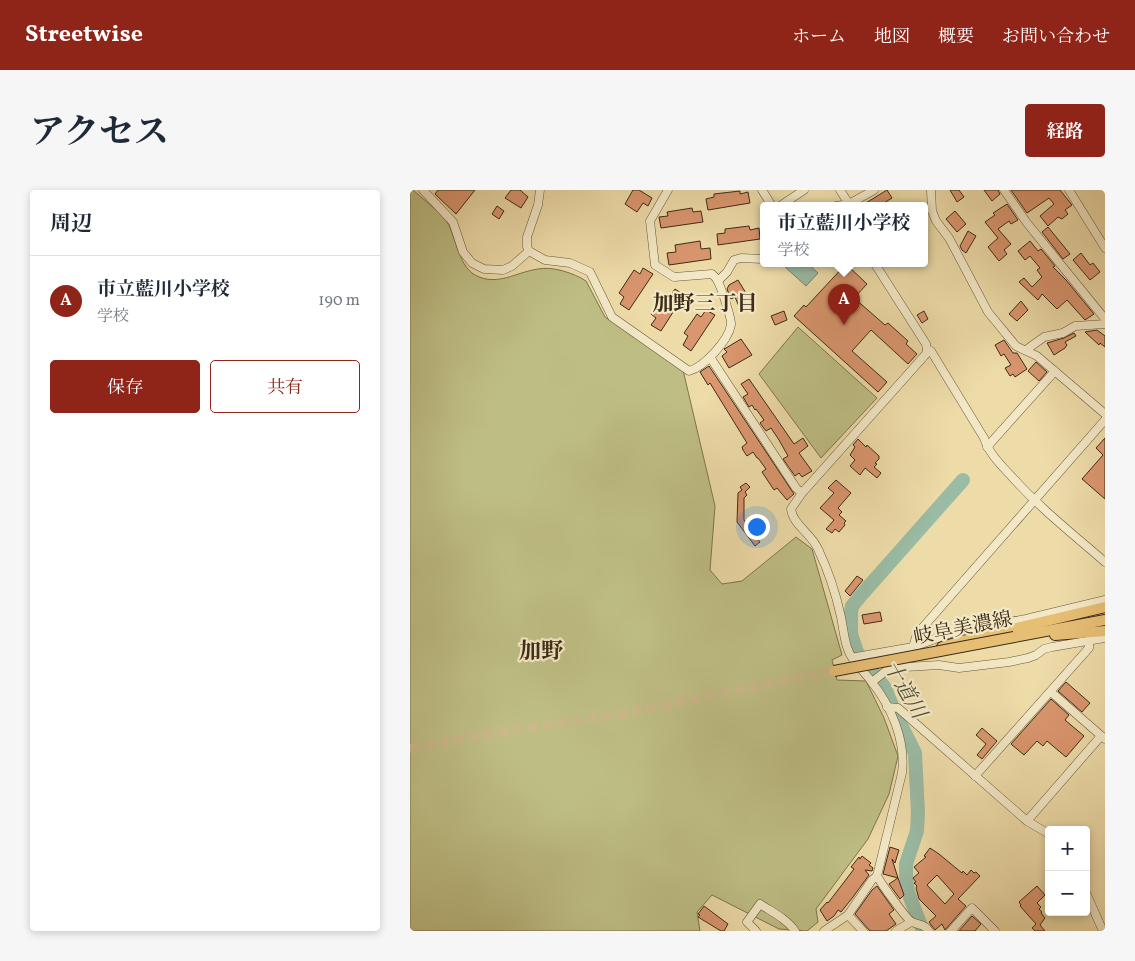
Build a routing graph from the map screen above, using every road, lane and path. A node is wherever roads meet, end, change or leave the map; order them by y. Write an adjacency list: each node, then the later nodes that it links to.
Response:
1 (423, 190): 16 (street)
2 (540, 190): 16 (street)
3 (668, 190): 19 (street)
4 (762, 190): 11 (street)
5 (804, 190): 12 (street)
6 (840, 190): 13 (street)
7 (874, 190): 14 (street)
8 (931, 190): 23 (street)
9 (1004, 190): 20 (street)
10 (1069, 190): 15 (street)
11 (770, 202)
12 (786, 202)
13 (848, 202)
14 (853, 202)
15 (1105, 248)
16 (529, 251): 24 (street)
17 (760, 259): 19 (street)
18 (877, 267): 22 (street)
19 (718, 281): 24 (street)
20 (1105, 318)
21 (1105, 324): 23 (street)
22 (927, 350): 28 (street); 29 (street)
23 (1026, 350): 25 (street)
24 (710, 357): 29 (street)
25 (1055, 371): 26 (street); 28 (street)
26 (1105, 414)
27 (1105, 420): 30 (street)
28 (987, 447): 30 (street)
29 (802, 493): 41 (street)
30 (1034, 500): 31 (street); 39 (street)
31 (1105, 562)
32 (1105, 600): 39 (street)
33 (1105, 607): 40 (main road, bridge)
34 (1105, 620): 36 (main road, 岐阜美濃線)
35 (1105, 631): 36 (main road)
36 (1014, 637): 40 (main road, 岐阜美濃線, bridge)
37 (1105, 638): 38 (street)
38 (1089, 642): 42 (street); 45 (street)
39 (910, 647): 41 (street); 42 (street)
40 (922, 654): 43 (main road, 岐阜美濃線, bridge)
41 (853, 660): 44 (street)
42 (889, 668): 44 (street)
43 (831, 671)
44 (875, 680): 46 (street)
45 (1051, 692): 47 (street); 48 (street)
46 (890, 708): 48 (street); 51 (street)
47 (1103, 738): 49 (street)
48 (975, 776): 49 (street)
49 (1026, 821): 50 (street)
50 (1045, 832)
51 (877, 876): 53 (street); 54 (street)
52 (1090, 902): 63 (street)
53 (848, 915): 58 (street); 59 (street)
54 (914, 922): 55 (street); 60 (street)
55 (928, 929)
56 (756, 931): 57 (street)
57 (795, 931)
58 (824, 931)
59 (863, 931)
60 (896, 931)
61 (951, 931): 62 (street)
62 (994, 931)
63 (1103, 931)

